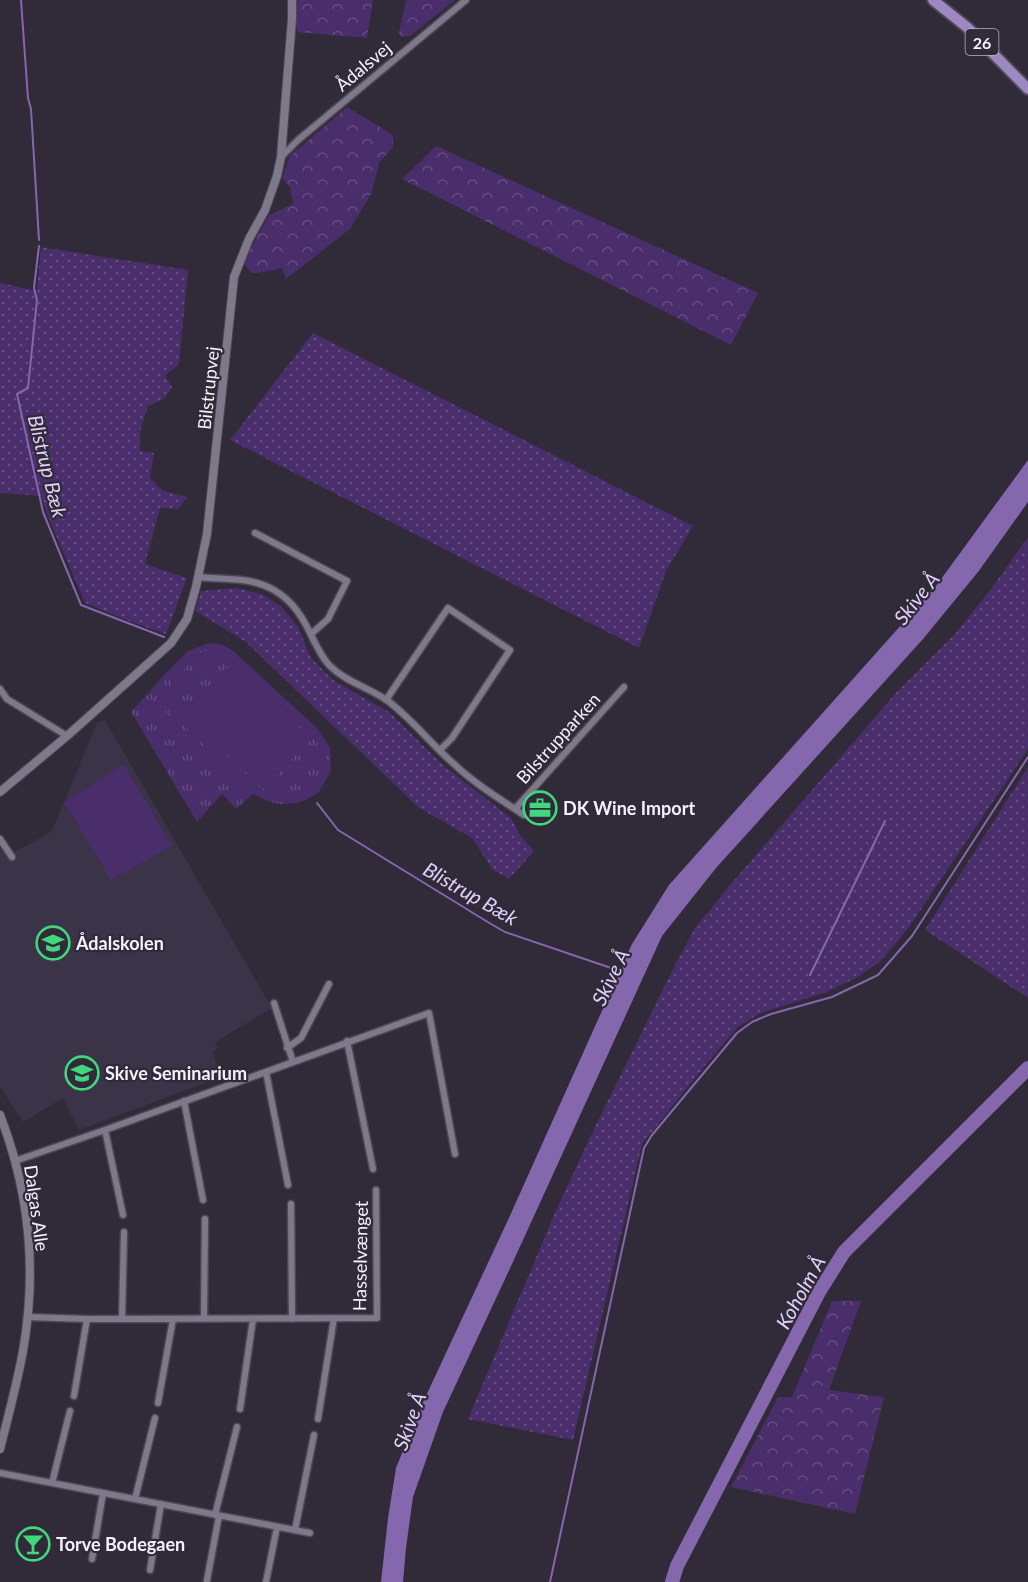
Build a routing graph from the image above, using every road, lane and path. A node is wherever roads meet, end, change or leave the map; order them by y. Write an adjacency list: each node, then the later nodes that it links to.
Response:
1 (292, 0): 5 (street, Bilstrupvej)
2 (466, 0): 5 (street, Ådalsvej)
3 (933, 0): 4 (main road, 26)
4 (1028, 89)
5 (281, 157): 7 (street, Bilstrupvej)
6 (255, 533): 8 (street)
7 (198, 577): 8 (street, Bilstrupparken); 12 (street, Bilstrupvej)
8 (311, 634): 11 (street, Bilstrupparken)
9 (624, 687): 15 (street, Bilstrupparken)
10 (0, 689): 12 (street)
11 (386, 700): 13 (street, Bilstrupparken); 13 (street)
12 (67, 735): 14 (street, Bilstrupvej)
13 (440, 750): 15 (street, Bilstrupparken)
14 (0, 792)
15 (515, 809): 16 (street, Bilstrupparken)
16 (524, 815)
17 (0, 840): 18 (street)
18 (12, 857)
19 (328, 984): 22 (street)
20 (274, 1003): 22 (street)
21 (347, 1041): 23 (street); 28 (street); 30 (street)
22 (287, 1048): 23 (street)
23 (292, 1062): 24 (street)
24 (266, 1072): 25 (street); 31 (street)
25 (184, 1101): 27 (street); 33 (street)
26 (0, 1115): 29 (street, Dalgas Alle)
27 (105, 1130): 29 (street); 35 (street)
28 (455, 1154)
29 (15, 1161): 38 (street, Dalgas Alle)
30 (373, 1169)
31 (288, 1185)
32 (376, 1190): 40 (street, Hasselvænget)
33 (203, 1200)
34 (291, 1204): 39 (street)
35 (123, 1215)
36 (205, 1219): 44 (street)
37 (124, 1232): 42 (street)
38 (27, 1317): 41 (street, Hasselvænget); 54 (street, Dalgas Alle)
39 (291, 1318): 40 (street, Hasselvænget); 45 (street, Hasselvænget)
40 (334, 1318): 51 (street, Hasselvænget)
41 (87, 1319): 42 (street, Hasselvænget); 46 (street)
42 (122, 1319): 43 (street, Hasselvænget)
43 (173, 1319): 44 (street, Hasselvænget); 47 (street)
44 (204, 1319): 45 (street, Hasselvænget)
45 (253, 1319): 48 (street)
46 (74, 1396)
47 (158, 1403)
48 (240, 1409)
49 (70, 1411): 56 (street)
50 (155, 1418): 58 (street)
51 (318, 1419)
52 (237, 1427): 60 (street)
53 (314, 1435): 62 (street)
54 (0, 1449)
55 (0, 1473): 56 (street)
56 (52, 1483): 57 (street)
57 (103, 1493): 58 (street); 64 (street)
58 (135, 1499): 59 (street)
59 (161, 1504): 60 (street); 65 (street)
60 (217, 1515): 61 (street); 66 (street)
61 (277, 1527): 62 (street); 67 (street)
62 (295, 1530): 63 (street)
63 (310, 1533)
64 (92, 1559)
65 (150, 1570)
66 (207, 1580)
67 (266, 1582)

